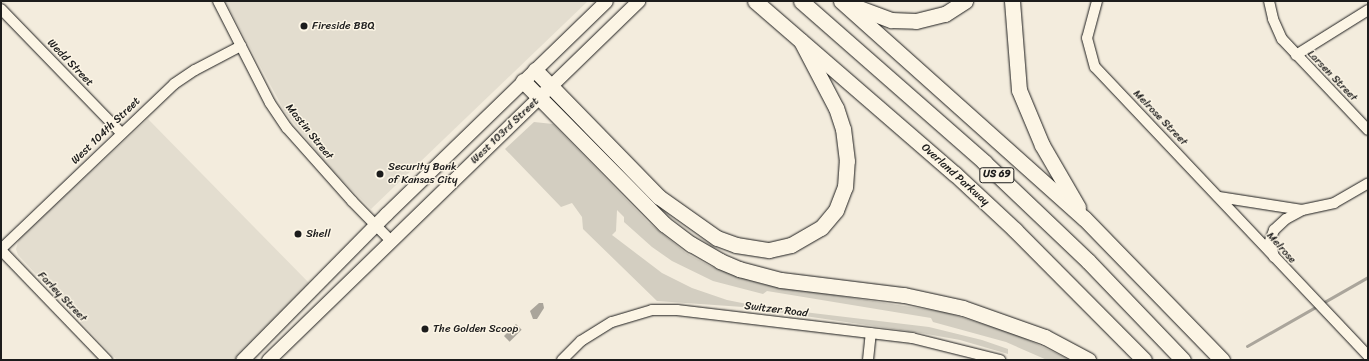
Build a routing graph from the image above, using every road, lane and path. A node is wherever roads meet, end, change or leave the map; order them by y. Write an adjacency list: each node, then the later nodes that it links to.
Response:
1 (218, 1): 14 (street, Mastin Street)
2 (606, 1): 16 (main road)
3 (638, 1): 18 (main road, West 103rd Street)
4 (755, 1): 13 (highway, Overland Parkway / US 69)
5 (801, 1): 40 (highway, US 69)
6 (841, 1): 7 (highway); 25 (highway)
7 (964, 1)
8 (1012, 1): 25 (highway)
9 (1097, 1): 23 (street, Melrose Street)
10 (1269, 1): 15 (street, Larsen Street)
11 (1, 9): 21 (street, Wedd Street)
12 (1368, 10): 15 (street)
13 (801, 41): 18 (highway); 39 (highway, Overland Parkway / US 69)
14 (241, 46): 21 (street, West 104th Street); 26 (street, Mastin Street)
15 (1296, 55): 20 (street, Larsen Street)
16 (535, 70): 17 (main road); 18 (highway)
17 (523, 81): 19 (highway); 26 (main road)
18 (550, 85): 19 (main road, West 103rd Street)
19 (539, 97): 27 (main road, West 103rd Street); 38 (highway)
20 (1368, 130)
21 (121, 133): 28 (street, West 104th Street)
22 (1368, 183): 24 (street)
23 (1220, 197): 24 (street); 29 (street, Melrose)
24 (1302, 210): 29 (street)
25 (1084, 218): 41 (highway)
26 (375, 224): 27 (street, Mastin Street); 33 (main road)
27 (392, 242): 34 (main road, West 103rd Street)
28 (1, 250): 32 (street, Farley Street)
29 (1274, 259): 31 (street, Melrose)
30 (871, 333): 35 (street, Switzer Road); 36 (street); 37 (street, Switzer Road)
31 (1368, 356)
32 (102, 358)
33 (242, 360)
34 (268, 360)
35 (562, 360)
36 (868, 360)
37 (1000, 360)
38 (1088, 360)
39 (1144, 360)
40 (1183, 360)
41 (1222, 360)

